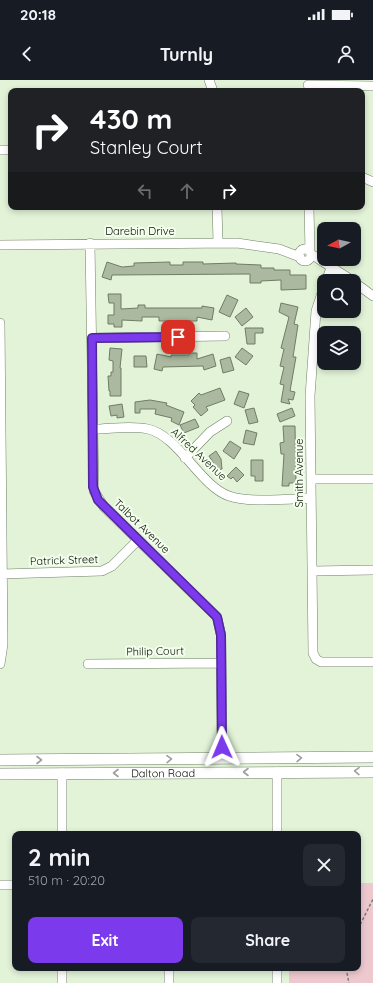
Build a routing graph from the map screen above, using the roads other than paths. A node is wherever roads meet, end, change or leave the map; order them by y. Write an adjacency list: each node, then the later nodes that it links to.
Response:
1 (308, 86): 2 (street)
2 (373, 86)
3 (217, 210): 6 (street)
4 (309, 210): 8 (street)
5 (90, 243): 6 (street, Darebin Drive); 7 (street, Darebin Drive); 17 (street, Talbot Avenue)
6 (218, 243): 8 (street, Darebin Drive)
7 (0, 245)
8 (306, 254): 9 (street, Darebin Drive)
9 (330, 267): 10 (street); 11 (street, Darebin Drive)
10 (328, 274)
11 (342, 274)
12 (361, 287): 13 (street, Darebin Drive)
13 (373, 296)
14 (317, 308): 22 (street, Smith Avenue)
15 (0, 323): 18 (street)
16 (225, 336): 17 (street)
17 (92, 338): 20 (street, Talbot Avenue)
18 (0, 339): 28 (street)
19 (226, 421): 21 (street)
20 (93, 429): 21 (street, Alfred Avenue); 25 (street, Talbot Avenue)
21 (185, 458): 24 (street, Alfred Avenue)
22 (311, 479): 23 (street); 24 (street, Smith Avenue)
23 (373, 479)
24 (311, 498): 27 (street, Smith Avenue)
25 (138, 540): 28 (street, Patrick Street); 32 (street, Talbot Avenue)
26 (373, 570): 27 (street)
27 (312, 571): 30 (street, Smith Avenue)
28 (2, 574): 29 (street)
29 (1, 616): 33 (street)
30 (316, 659): 31 (street); 35 (street)
31 (373, 662)
32 (221, 663): 34 (street, Philip Court); 37 (street, Talbot Avenue)
33 (0, 664)
34 (88, 664)
35 (308, 666)
36 (373, 757): 38 (main road, Dalton Road, one-way to 36)
37 (222, 758): 38 (main road, Dalton Road); 39 (main road, Dalton Road, one-way to 37)
38 (277, 758): 40 (main road)
39 (0, 760)
40 (277, 772): 41 (main road, Dalton Road, one-way to 40); 42 (main road, Dalton Road, one-way to 42); 45 (street)
41 (373, 772)
42 (62, 773): 43 (main road, Dalton Road); 44 (street)
43 (0, 774)
44 (62, 831)
45 (277, 831)
46 (0, 885): 47 (street)
47 (12, 885)
48 (62, 971): 51 (street)
49 (169, 971): 52 (street)
50 (277, 971): 53 (street)
51 (62, 983)
52 (169, 983)
53 (277, 983)

